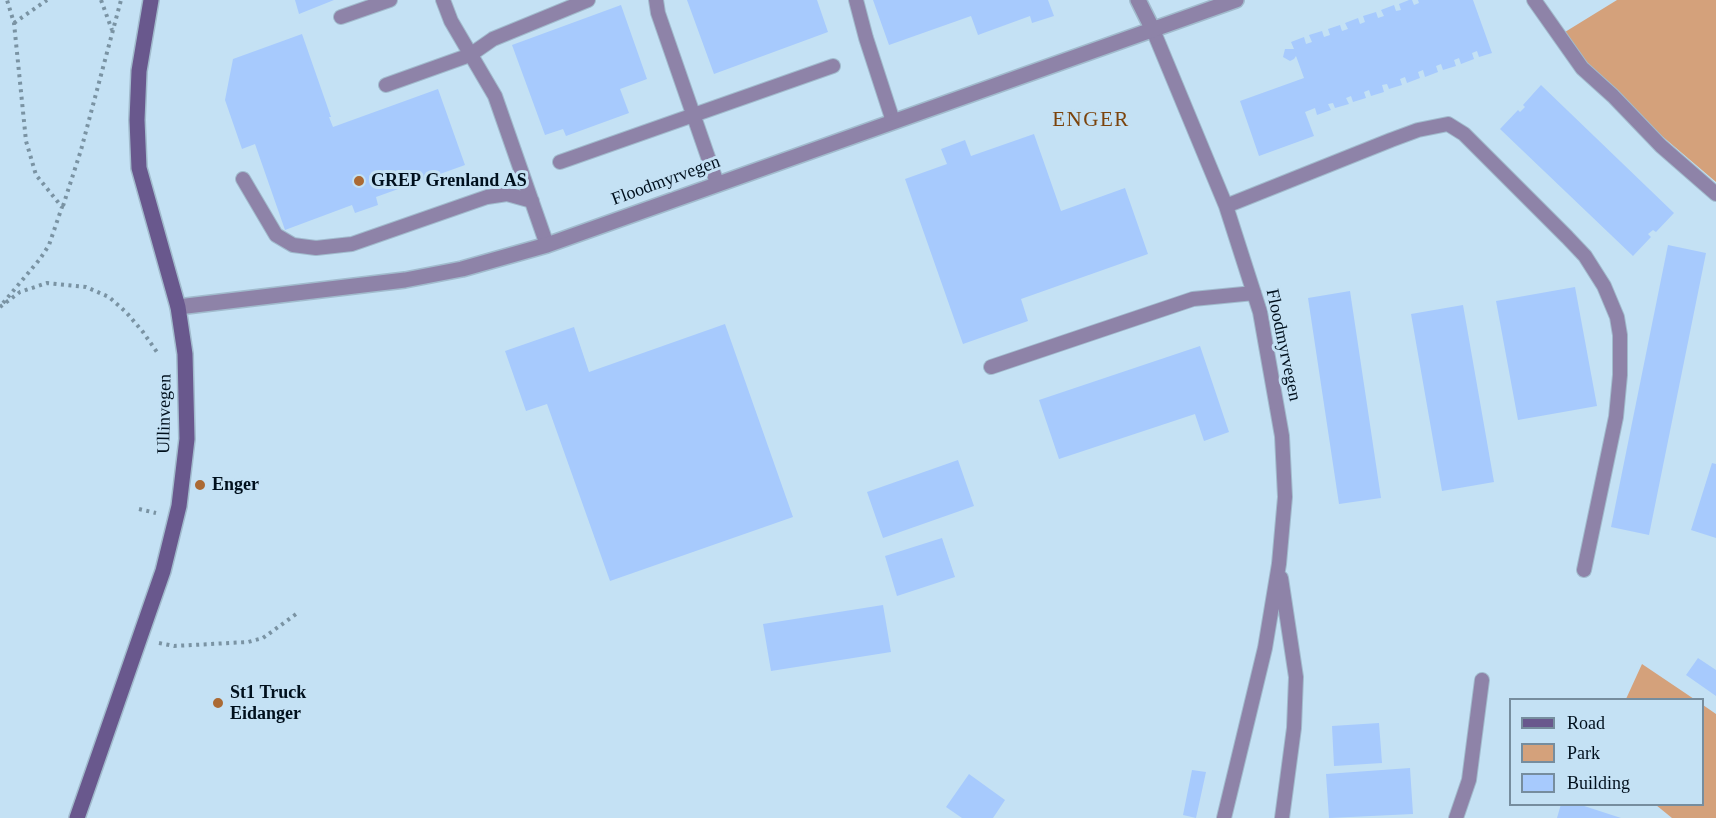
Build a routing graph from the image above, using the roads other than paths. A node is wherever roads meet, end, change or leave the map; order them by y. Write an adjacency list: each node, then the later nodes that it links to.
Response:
1 (151, 0): 25 (main road, Ullinvegen)
2 (390, 0): 10 (lane)
3 (443, 0): 12 (lane)
4 (588, 0): 12 (lane)
5 (656, 0): 15 (lane)
6 (856, 0): 16 (lane)
7 (1138, 0): 11 (street)
8 (1236, 0): 11 (street, Floodmyrvegen)
9 (1534, 0): 20 (lane)
10 (341, 18)
11 (1153, 30): 16 (street, Floodmyrvegen); 22 (lane, Floodmyrvegen)
12 (470, 55): 14 (lane); 21 (lane)
13 (833, 66): 15 (lane)
14 (386, 85)
15 (692, 115): 17 (lane); 19 (lane)
16 (893, 121): 19 (street, Floodmyrvegen)
17 (560, 162)
18 (243, 179): 21 (lane)
19 (717, 183): 23 (street, Floodmyrvegen)
20 (1716, 194)
21 (532, 201): 23 (lane)
22 (1226, 206): 24 (lane, Floodmyrvegen); 28 (lane)
23 (547, 244): 25 (street, Floodmyrvegen)
24 (1254, 293): 26 (lane); 27 (lane, Floodmyrvegen)
25 (178, 306): 30 (main road, Ullinvegen)
26 (992, 367)
27 (1279, 564): 31 (lane, Floodmyrvegen); 32 (lane)
28 (1584, 570)
29 (1482, 680): 33 (lane)
30 (77, 818)
31 (1224, 818)
32 (1282, 818)
33 (1456, 818)

